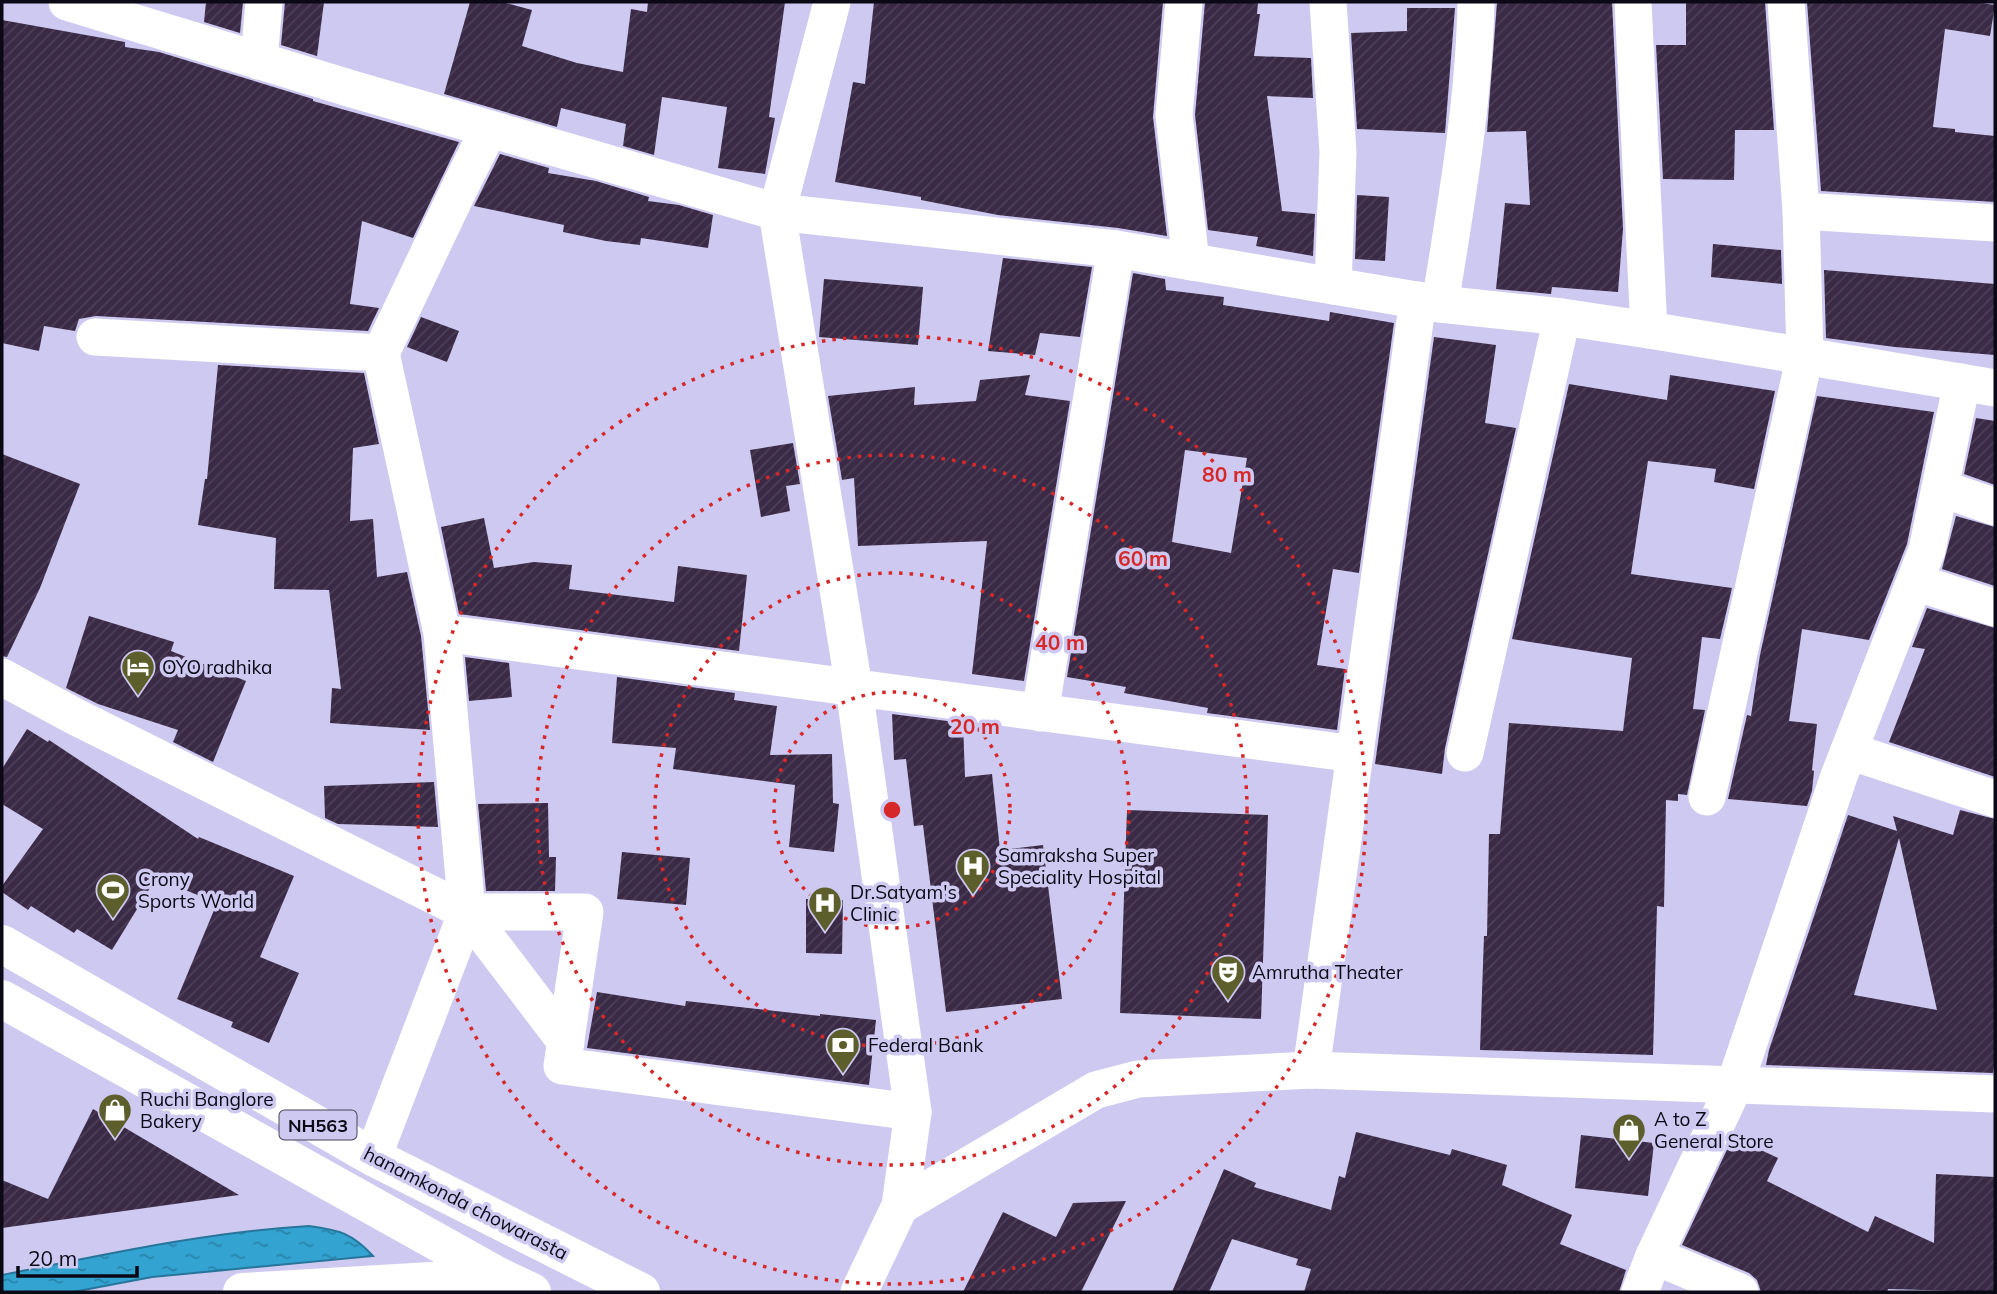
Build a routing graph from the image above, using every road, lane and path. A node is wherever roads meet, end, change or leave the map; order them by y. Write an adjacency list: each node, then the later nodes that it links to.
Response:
1 (68, 2): 9 (street)
2 (264, 2): 10 (street)
3 (832, 2): 13 (street)
4 (1184, 2): 16 (street)
5 (1328, 2): 17 (street)
6 (1476, 2): 18 (street)
7 (1633, 2): 20 (street)
8 (1786, 2): 12 (street)
9 (103, 7): 10 (street)
10 (259, 61): 11 (street)
11 (489, 129): 13 (street); 22 (street)
12 (1801, 211): 14 (street); 23 (street)
13 (778, 212): 15 (street); 31 (street)
14 (1995, 223)
15 (1116, 249): 16 (street); 32 (street)
16 (1191, 262): 17 (street)
17 (1333, 286): 18 (street)
18 (1429, 302): 19 (street); 34 (street)
19 (1562, 317): 20 (street); 35 (street)
20 (1649, 330): 23 (street)
21 (95, 337): 22 (street)
22 (381, 353): 29 (street)
23 (1805, 355): 24 (street); 36 (street)
24 (1979, 385): 25 (street)
25 (1940, 488): 26 (street); 27 (street)
26 (1995, 508)
27 (1915, 582): 28 (street); 33 (street)
28 (1995, 608)
29 (442, 633): 31 (street); 38 (street)
30 (2, 677): 38 (street)
31 (854, 688): 32 (street); 45 (street)
32 (1040, 712): 34 (street)
33 (1849, 751): 37 (street); 43 (street)
34 (1355, 754): 42 (street)
35 (1465, 754)
36 (1707, 797)
37 (1995, 799)
38 (467, 912): 41 (street); 41 (street); 46 (street)
39 (2, 944): 46 (main road, hanamkonda chowarasta / NH563)
40 (2, 999): 49 (main road, NH563)
41 (566, 1042): 45 (street)
42 (1311, 1070): 43 (street); 47 (street)
43 (1735, 1084): 44 (street); 48 (street)
44 (1995, 1094)
45 (913, 1111): 47 (street)
46 (373, 1157): 51 (main road, hanamkonda chowarasta / NH563)
47 (900, 1206): 52 (street)
48 (1654, 1256): 53 (street); 54 (street)
49 (516, 1284): 50 (main road)
50 (242, 1292)
51 (641, 1292)
52 (859, 1292)
53 (1640, 1292)
54 (1740, 1292)

